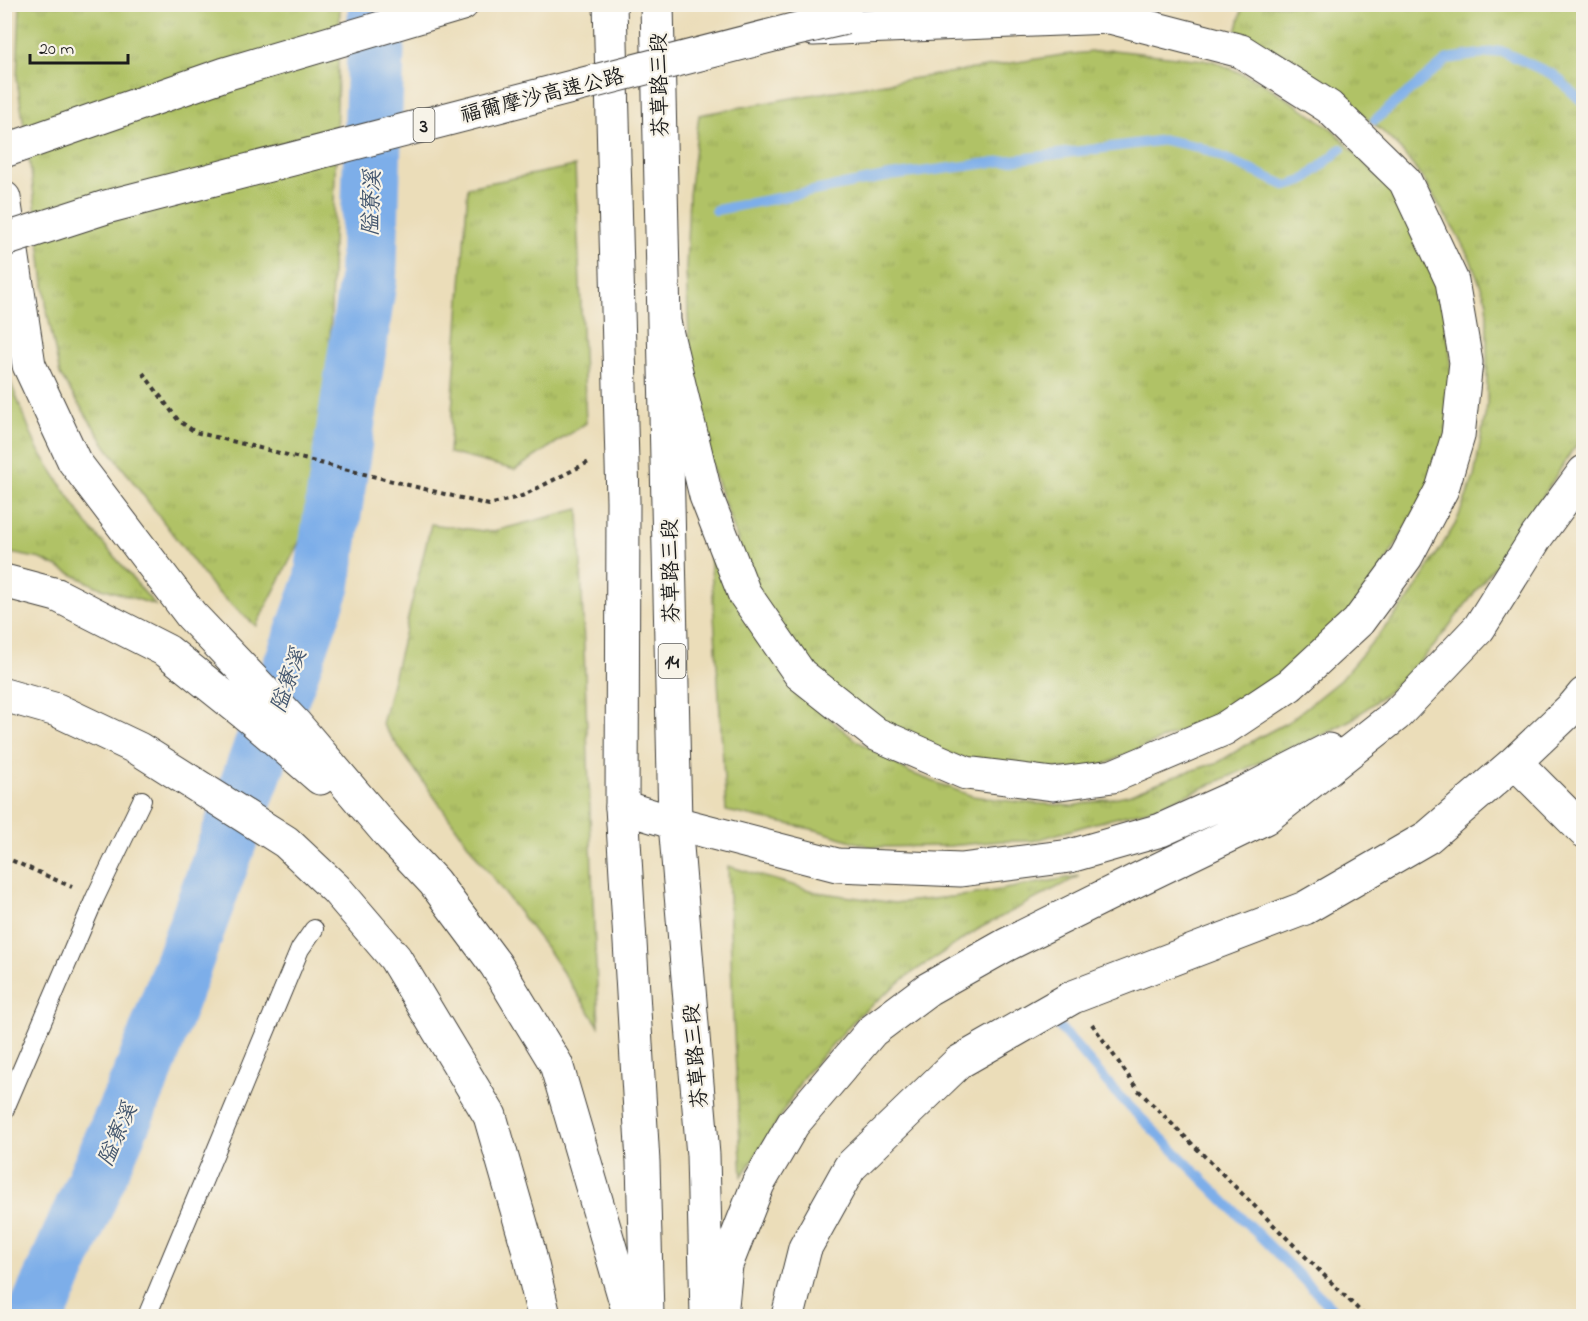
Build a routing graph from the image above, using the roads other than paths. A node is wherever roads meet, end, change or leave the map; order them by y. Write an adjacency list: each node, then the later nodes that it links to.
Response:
1 (462, 4): 6 (main road)
2 (610, 4): 17 (main road)
3 (657, 4): 9 (main road, 芬草路三段 / 14)
4 (908, 4): 5 (main road, 福爾摩沙高速公路 / 3)
5 (847, 23): 8 (main road, 福爾摩沙高速公路 / 3, bridge); 9 (main road)
6 (4, 150)
7 (4, 198): 20 (main road)
8 (4, 240)
9 (665, 326): 18 (main road, 芬草路三段 / 14)
10 (1584, 472): 14 (main road)
11 (4, 581): 20 (main road)
12 (1584, 694): 15 (main road)
13 (4, 695): 24 (main road)
14 (1396, 715): 18 (main road); 28 (main road)
15 (1515, 762): 19 (main road); 29 (main road)
16 (142, 800): 22 (lane)
17 (622, 807): 18 (main road); 26 (main road)
18 (675, 824): 27 (main road, 芬草路三段 / 14)
19 (1584, 831)
20 (387, 833): 25 (main road)
21 (314, 928): 23 (lane)
22 (4, 1111)
23 (147, 1317)
24 (544, 1317)
25 (630, 1317)
26 (647, 1317)
27 (707, 1317)
28 (721, 1317)
29 (789, 1317)

